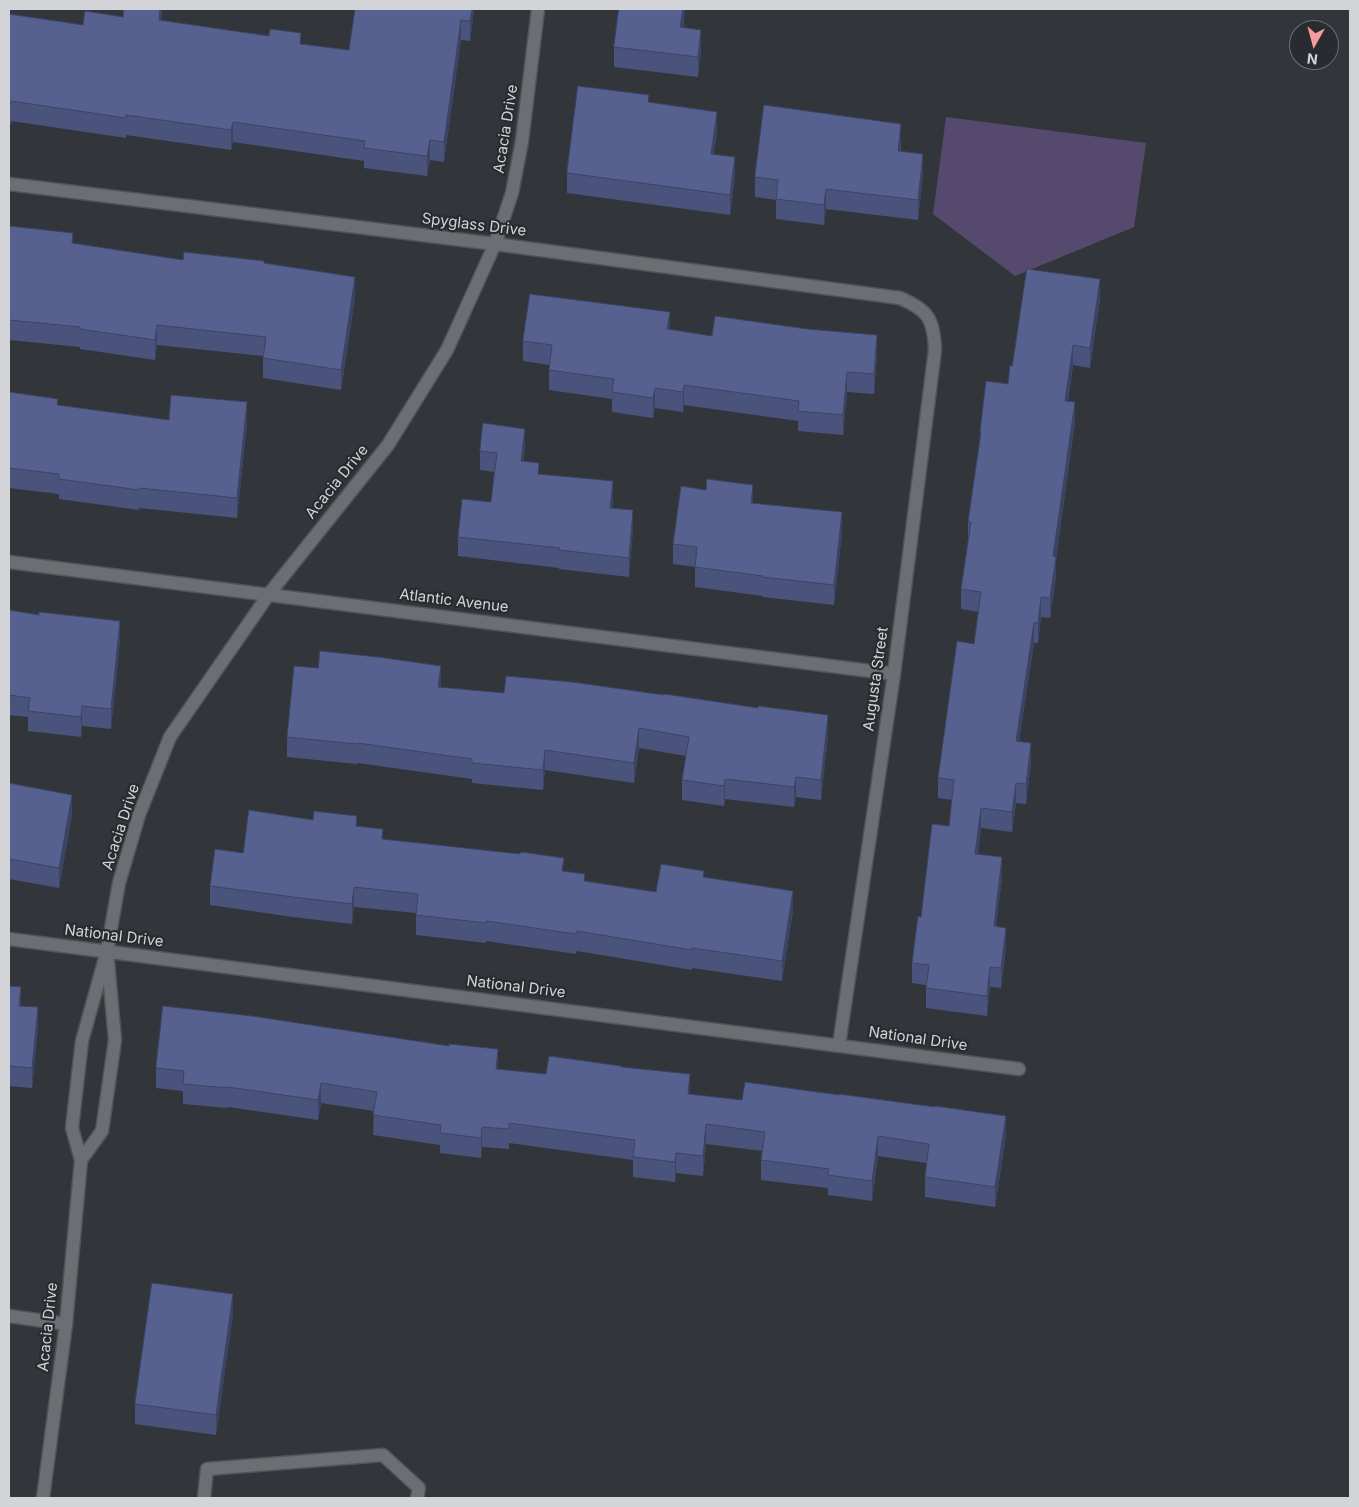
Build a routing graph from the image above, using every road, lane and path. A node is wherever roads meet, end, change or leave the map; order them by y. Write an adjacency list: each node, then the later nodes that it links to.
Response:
1 (538, 9): 3 (street, Acacia Drive)
2 (9, 184): 3 (street, Spyglass Drive)
3 (495, 244): 4 (street, Spyglass Drive); 6 (street, Acacia Drive)
4 (929, 317): 7 (street, Augusta Street)
5 (9, 562): 6 (street, Atlantic Avenue)
6 (268, 594): 7 (street, Atlantic Avenue); 9 (street, Acacia Drive)
7 (894, 674): 10 (street, Augusta Street)
8 (9, 939): 9 (street, National Drive)
9 (107, 951): 10 (street, National Drive); 12 (street, Acacia Drive); 12 (street, Acacia Drive)
10 (839, 1045): 11 (street, National Drive)
11 (1019, 1069)
12 (82, 1160): 14 (street, Acacia Drive)
13 (9, 1316): 14 (street)
14 (66, 1324): 15 (street, Acacia Drive)
15 (43, 1498)
16 (204, 1498): 17 (street)
17 (418, 1498)

